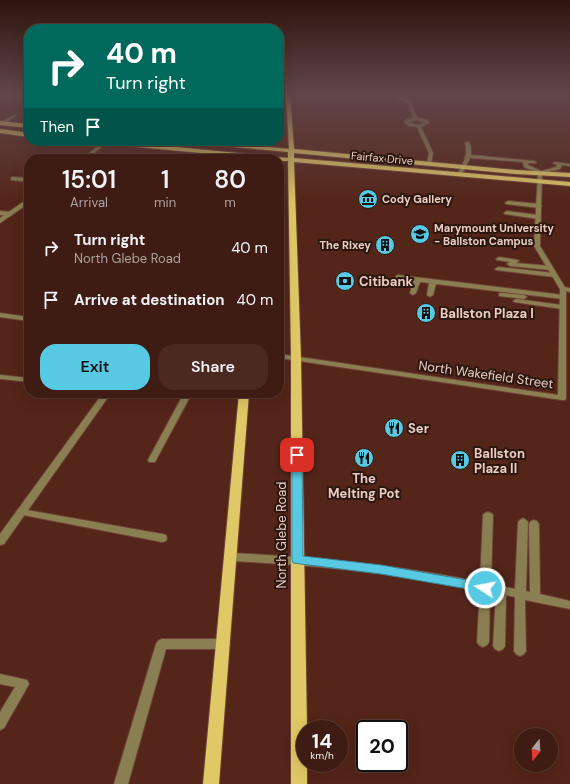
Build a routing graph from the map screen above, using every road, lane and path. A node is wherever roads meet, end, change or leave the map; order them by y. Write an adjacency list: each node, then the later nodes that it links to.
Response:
1 (291, 130): 9 (main road, North Glebe Road)
2 (420, 130): 17 (street)
3 (0, 131): 4 (main road)
4 (24, 133)
5 (467, 143): 12 (street)
6 (101, 146): 10 (street)
7 (150, 146): 11 (main road, Fairfax Drive)
8 (264, 146): 9 (main road, Fairfax Drive)
9 (292, 151): 14 (main road, North Glebe Road); 17 (main road, Fairfax Drive)
10 (90, 154)
11 (219, 154)
12 (469, 156): 15 (street); 19 (street)
13 (284, 160): 14 (main road, Fairfax Drive)
14 (291, 160): 21 (main road, Fairfax Drive); 43 (main road, North Glebe Road)
15 (526, 161): 16 (street); 20 (street)
16 (534, 162)
17 (429, 164): 19 (main road, Fairfax Drive)
18 (570, 165): 20 (street)
19 (463, 167): 20 (main road, Fairfax Drive); 21 (street)
20 (540, 173): 22 (main road, Fairfax Drive); 25 (street)
21 (459, 175): 25 (main road, Fairfax Drive)
22 (570, 175)
23 (13, 179): 24 (street)
24 (24, 180)
25 (539, 182): 26 (main road, Fairfax Drive); 28 (street)
26 (570, 184)
27 (24, 204): 30 (street)
28 (538, 211): 28 (street); 32 (street)
29 (0, 213): 30 (street)
30 (10, 214): 31 (street)
31 (0, 221)
32 (550, 269): 32 (street); 39 (street)
33 (398, 277): 34 (street)
34 (417, 279): 35 (street); 36 (street)
35 (433, 281): 37 (street); 39 (street)
36 (413, 293)
37 (430, 295)
38 (502, 297): 39 (street)
39 (564, 297): 43 (street, North Wakefield Street)
40 (0, 315): 41 (street)
41 (24, 318)
42 (284, 357): 43 (street)
43 (296, 359): 57 (main road, North Glebe Road)
44 (2, 377): 45 (street)
45 (24, 379)
46 (103, 398): 50 (street)
47 (185, 398): 49 (street)
48 (244, 398): 56 (main road)
49 (152, 460)
50 (21, 512): 54 (street); 55 (street)
51 (488, 515): 58 (street)
52 (523, 522): 60 (street)
53 (534, 524): 61 (street)
54 (162, 538)
55 (0, 541)
56 (231, 557): 57 (street); 64 (main road)
57 (297, 560): 58 (street); 71 (main road, North Glebe Road)
58 (485, 588): 59 (street); 63 (street)
59 (501, 591): 60 (street); 65 (street)
60 (520, 594): 61 (street); 66 (street)
61 (535, 597): 62 (street)
62 (570, 605)
63 (483, 642)
64 (224, 644): 69 (street); 70 (main road)
65 (499, 646)
66 (520, 651)
67 (0, 679): 68 (street)
68 (0, 724)
69 (121, 784)
70 (211, 784)
71 (299, 784)

